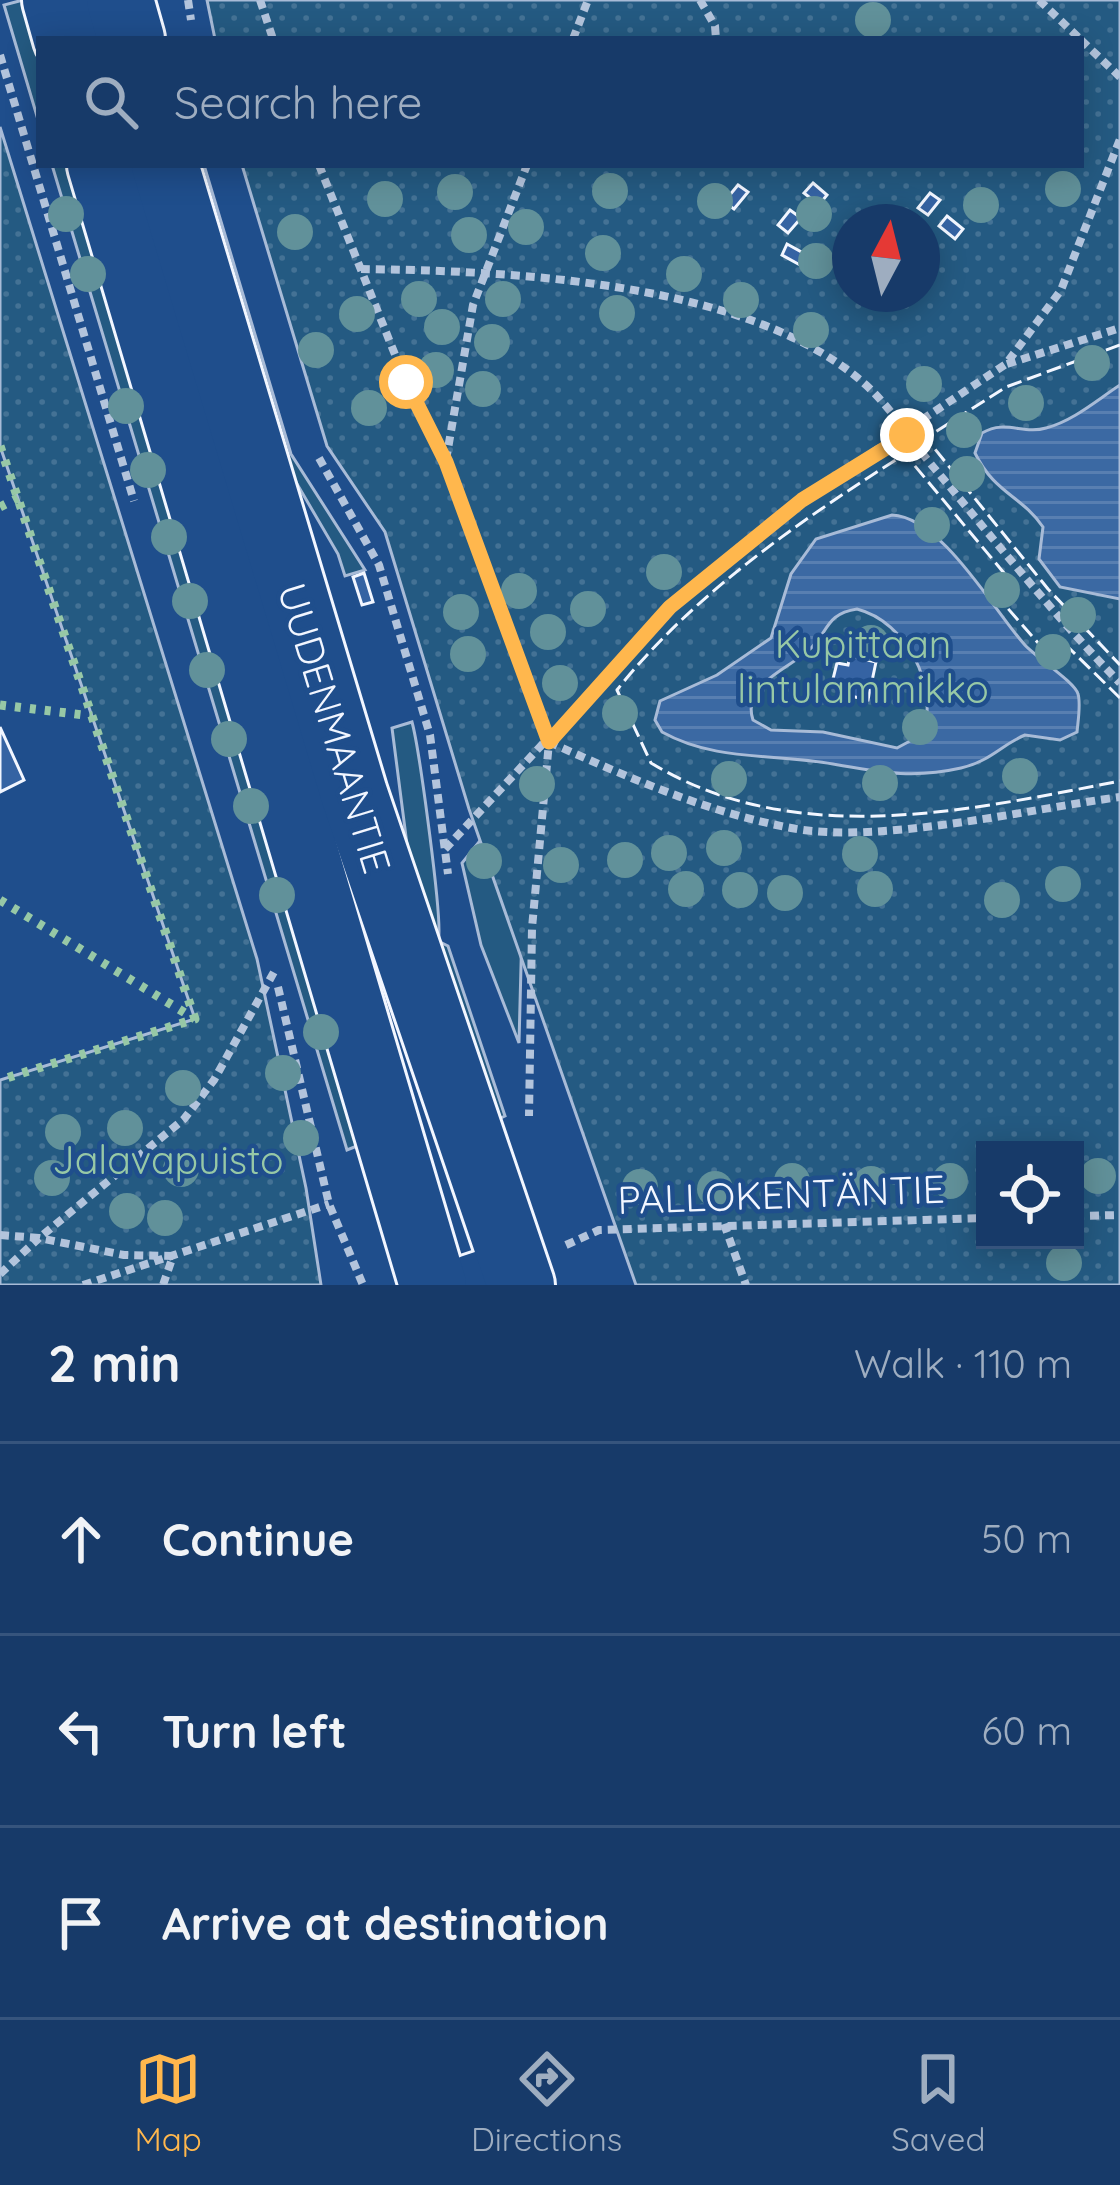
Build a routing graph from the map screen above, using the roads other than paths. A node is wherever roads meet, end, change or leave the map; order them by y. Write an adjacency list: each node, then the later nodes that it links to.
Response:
1 (56, 0): 3 (main road)
2 (120, 0): 4 (main road)
3 (66, 36)
4 (130, 36)
5 (102, 168): 8 (main road, UUDENMAANTIE)
6 (166, 168): 7 (main road, UUDENMAANTIE)
7 (503, 1280)
8 (433, 1285)

